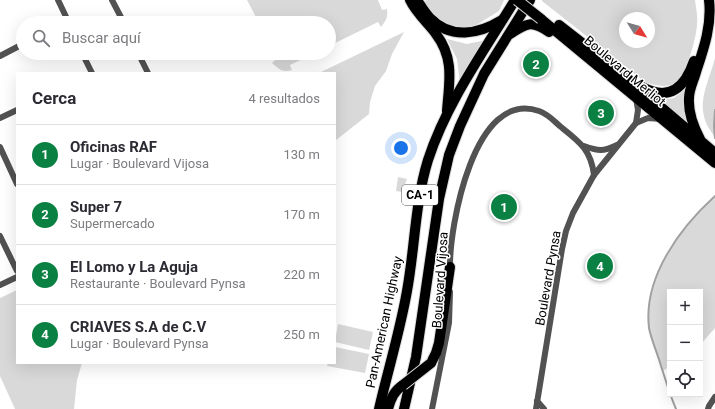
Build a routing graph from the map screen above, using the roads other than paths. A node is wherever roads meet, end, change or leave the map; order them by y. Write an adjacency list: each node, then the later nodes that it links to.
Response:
1 (58, 0): 9 (street)
2 (112, 0): 10 (street)
3 (410, 0): 13 (main road)
4 (417, 0): 13 (main road)
5 (516, 0): 11 (main road, Boulevard Merliot, bridge); 12 (main road, Pan-American Highway / CA-1)
6 (529, 0): 11 (main road, Boulevard Merliot); 15 (main road, CA-1)
7 (703, 0): 22 (main road)
8 (709, 0): 29 (main road)
9 (66, 16)
10 (120, 16)
11 (542, 16): 22 (main road, Boulevard Merliot); 23 (main road, Boulevard Merliot)
12 (504, 18): 14 (main road); 25 (main road, Pan-American Highway / CA-1)
13 (428, 20): 14 (main road)
14 (439, 31): 25 (main road)
15 (507, 37): 23 (main road); 46 (main road, CA-1)
16 (16, 48): 17 (street)
17 (0, 56)
18 (86, 60): 20 (street)
19 (142, 60): 21 (street)
20 (92, 72)
21 (148, 72)
22 (627, 78): 29 (main road, Boulevard Merliot)
23 (635, 96): 27 (main road, Boulevard Merliot); 28 (street)
24 (16, 110): 26 (street)
25 (446, 116): 44 (main road, Pan-American Highway / CA-1)
26 (0, 118)
27 (662, 119): 28 (street); 34 (main road, Boulevard Merliot)
28 (636, 123): 30 (street, Boulevard Pynsa)
29 (703, 144): 33 (main road, Boulevard Merliot)
30 (618, 145): 32 (street, Boulevard Vijosa); 36 (street, Boulevard Pynsa)
31 (0, 146): 35 (street)
32 (584, 146): 36 (street, Boulevard Vijosa); 38 (street, Boulevard Vijosa)
33 (715, 153)
34 (715, 163)
35 (15, 175)
36 (594, 175): 43 (street, Boulevard Pynsa)
37 (0, 236): 39 (street)
38 (450, 266): 45 (main road, bridge); 47 (street, Boulevard Vijosa)
39 (16, 269)
40 (16, 277): 41 (street)
41 (0, 285)
42 (715, 397): 50 (street)
43 (537, 401): 48 (street, Boulevard Pynsa); 49 (street)
44 (379, 409)
45 (388, 409)
46 (404, 409)
47 (432, 409)
48 (536, 409)
49 (544, 409)
50 (708, 409)

